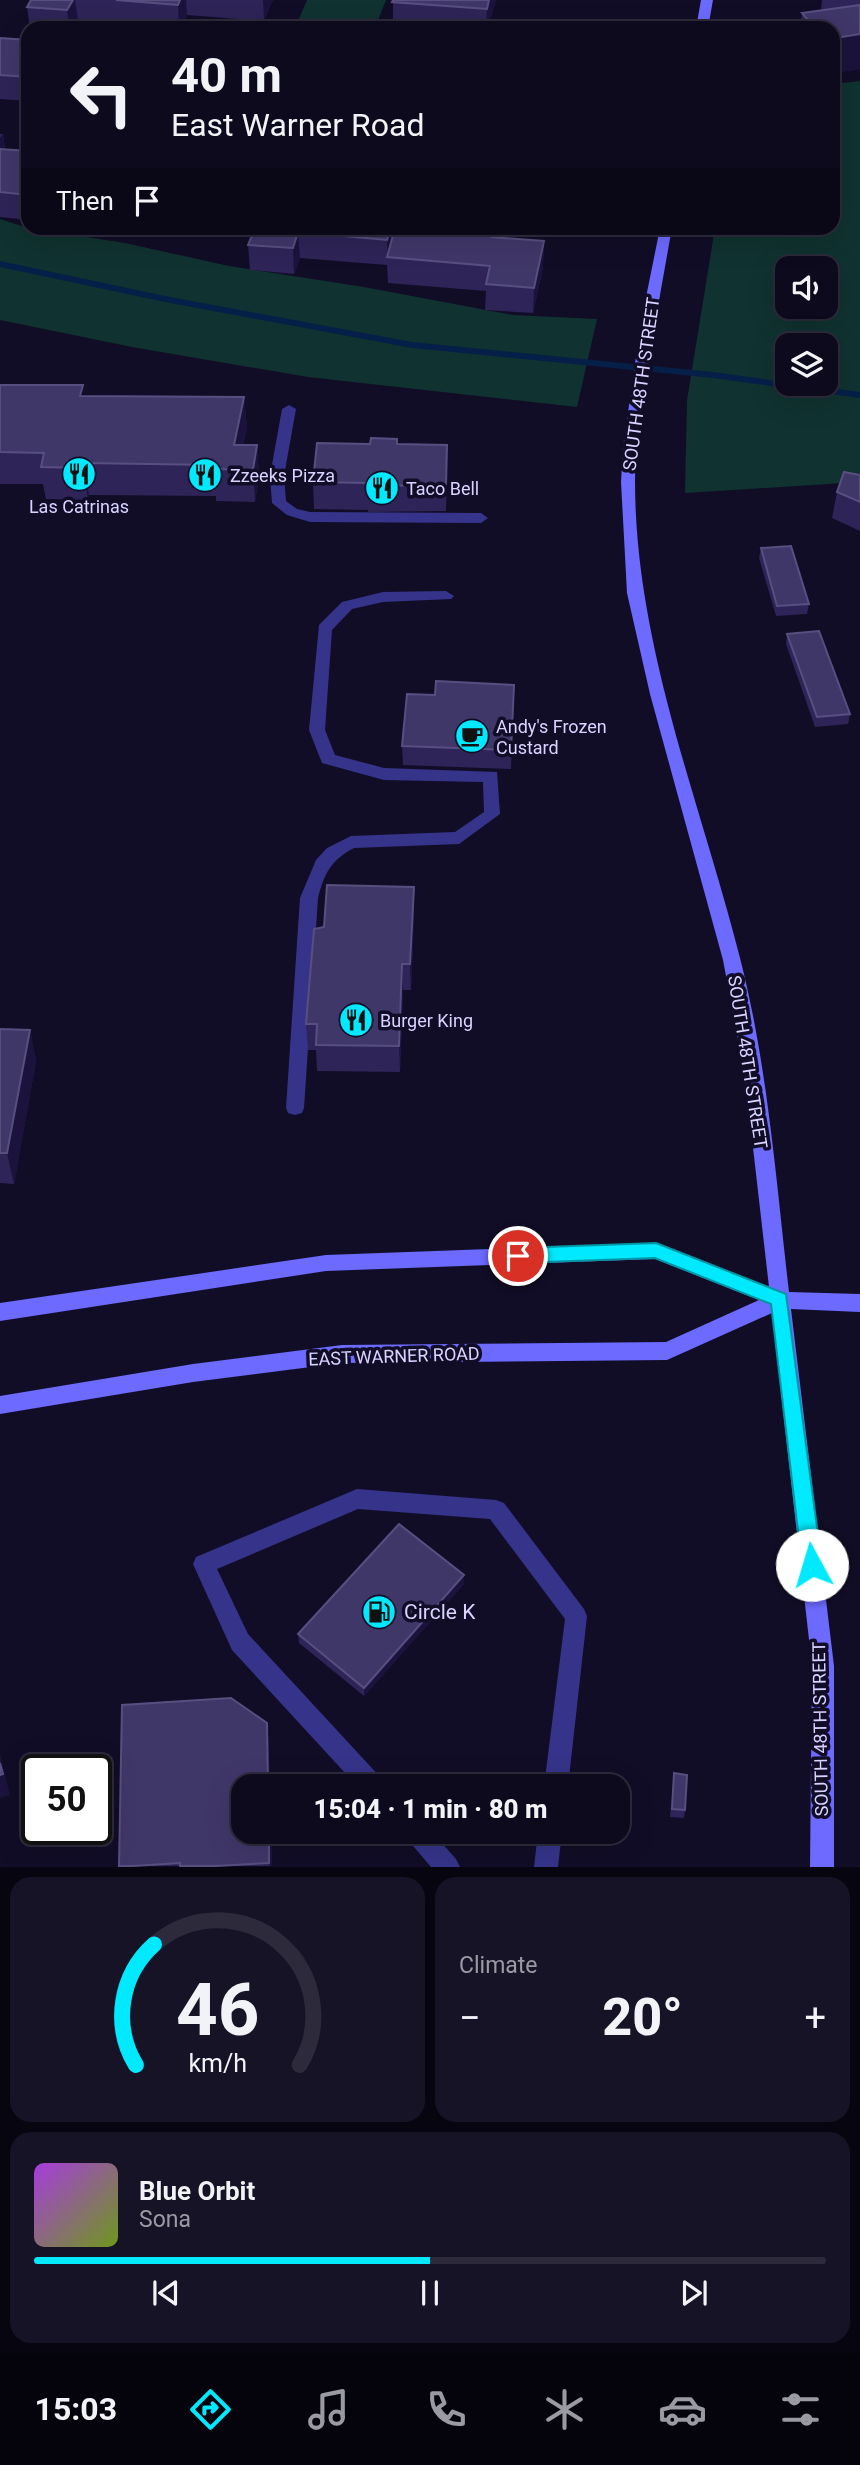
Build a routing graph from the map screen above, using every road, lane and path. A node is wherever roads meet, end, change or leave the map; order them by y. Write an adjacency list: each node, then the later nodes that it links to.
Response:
1 (707, 0): 2 (main road)
2 (703, 21)
3 (665, 235): 8 (main road, SOUTH 48TH STREET)
4 (289, 409): 5 (lane)
5 (481, 518)
6 (446, 596): 7 (lane)
7 (295, 1108)
8 (780, 1300): 9 (main road, EAST WARNER ROAD); 10 (main road, EAST WARNER ROAD); 11 (main road, EAST WARNER ROAD); 18 (main road, SOUTH 48TH STREET)
9 (860, 1303)
10 (0, 1312)
11 (0, 1405)
12 (362, 1774): 13 (lane)
13 (557, 1774)
14 (427, 1844): 16 (lane)
15 (549, 1844): 17 (lane)
16 (448, 1867)
17 (546, 1867)
18 (822, 1867)

